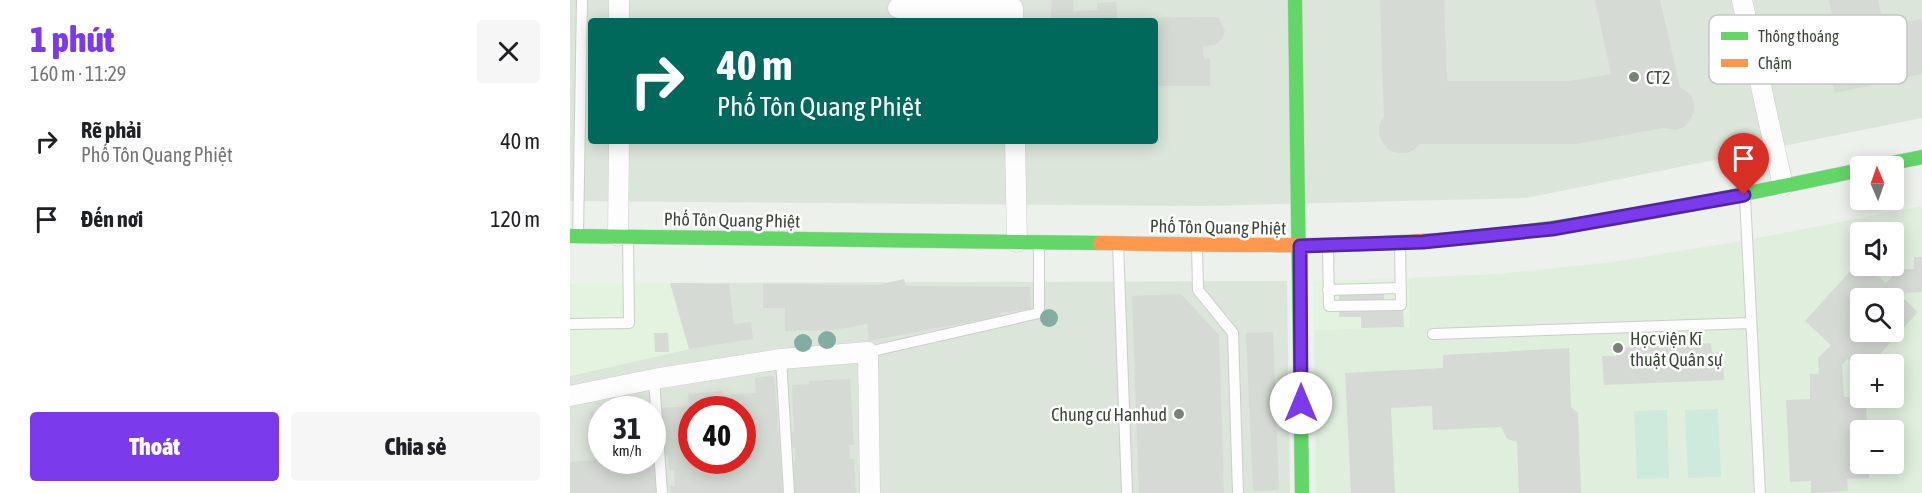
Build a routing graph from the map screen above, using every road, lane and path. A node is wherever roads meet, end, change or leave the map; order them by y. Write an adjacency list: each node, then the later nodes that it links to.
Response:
1 (582, 0): 14 (lane)
2 (620, 0): 7 (street)
3 (910, 0): 8 (street)
4 (1295, 0): 26 (street)
5 (1742, 0): 6 (street)
6 (1745, 15)
7 (620, 18)
8 (1013, 18)
9 (1761, 84): 16 (street)
10 (620, 144): 19 (street)
11 (1015, 144): 20 (street)
12 (1922, 157): 13 (street)
13 (1904, 161)
14 (574, 169): 18 (lane)
15 (1850, 172): 16 (street, Phố Tôn Quang Phiệt)
16 (1783, 186): 17 (street, Phố Tôn Quang Phiệt)
17 (1744, 195): 23 (street, Phố Tôn Quang Phiệt); 29 (lane)
18 (574, 236): 19 (street, Phố Tôn Quang Phiệt)
19 (623, 236): 20 (street, Phố Tôn Quang Phiệt); 30 (lane)
20 (1017, 242): 21 (street, Phố Tôn Quang Phiệt)
21 (1039, 242): 22 (street, Phố Tôn Quang Phiệt); 32 (lane)
22 (1118, 243): 24 (street, Phố Tôn Quang Phiệt); 39 (lane)
23 (1400, 243): 25 (street, Phố Tôn Quang Phiệt); 27 (lane)
24 (1197, 245): 26 (street, Phố Tôn Quang Phiệt); 40 (lane)
25 (1328, 245): 26 (street, Phố Tôn Quang Phiệt); 28 (lane)
26 (1300, 246): 41 (street)
27 (1401, 288): 28 (lane); 28 (lane)
28 (1328, 290)
29 (1751, 323): 31 (lane); 42 (lane)
30 (570, 324)
31 (1433, 334)
32 (868, 351): 33 (street); 38 (street)
33 (781, 359): 34 (street); 37 (lane)
34 (654, 379): 35 (street); 36 (lane)
35 (570, 396)
36 (662, 493)
37 (789, 493)
38 (870, 493)
39 (1127, 493)
40 (1238, 493)
41 (1302, 493)
42 (1760, 493)

